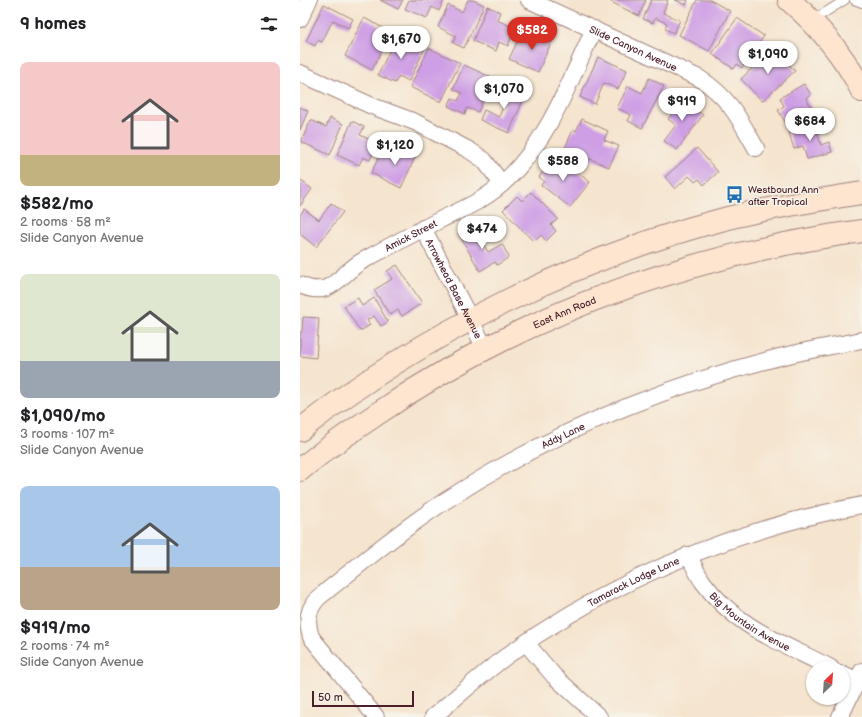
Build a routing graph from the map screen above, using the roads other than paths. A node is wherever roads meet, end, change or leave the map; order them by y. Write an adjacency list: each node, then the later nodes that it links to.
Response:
1 (309, 0): 7 (street)
2 (529, 0): 9 (street, Slide Canyon Avenue)
3 (789, 0): 8 (main road)
4 (845, 0): 8 (lane)
5 (854, 0): 6 (lane)
6 (862, 3)
7 (300, 19)
8 (812, 21): 11 (main road)
9 (594, 29): 12 (street, Slide Canyon Avenue); 13 (street, Amick Street)
10 (300, 73): 13 (street)
11 (862, 91)
12 (756, 148)
13 (502, 184): 15 (street, Amick Street)
14 (862, 193): 18 (main road)
15 (423, 228): 17 (street, Amick Street); 18 (street, Arrowhead Base Avenue)
16 (862, 231): 20 (main road, East Ann Road)
17 (304, 286)
18 (471, 321): 20 (street, Arrowhead Base Avenue); 21 (main road)
19 (862, 340): 28 (street, Addy Lane)
20 (485, 348): 22 (main road, East Ann Road)
21 (300, 430)
22 (300, 470)
23 (862, 504): 24 (street, Tamarack Lodge Lane)
24 (688, 554): 25 (street, Tamarack Lodge Lane); 26 (street, Big Mountain Avenue)
25 (526, 643): 29 (street, Tamarack Lodge Lane); 30 (street)
26 (816, 661)
27 (856, 678): 31 (street)
28 (376, 717)
29 (433, 717)
30 (599, 717)
31 (840, 717)

